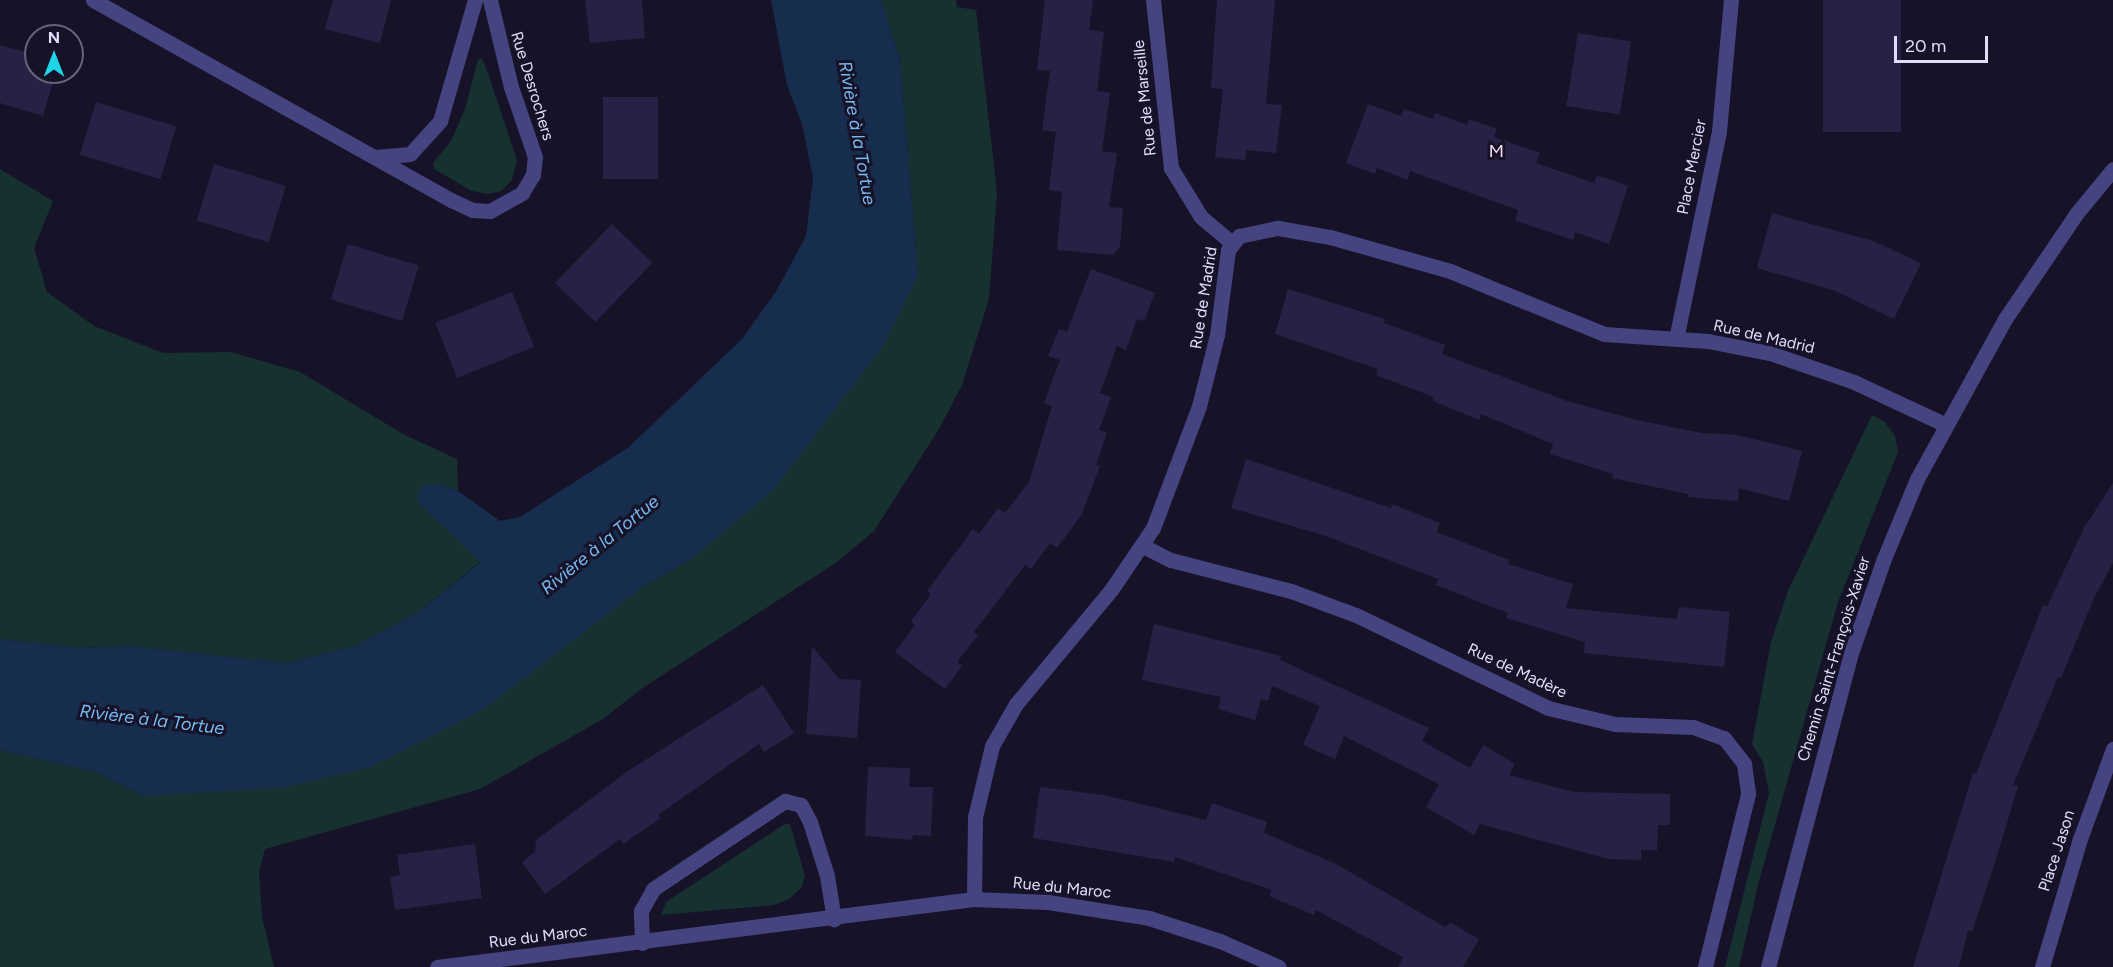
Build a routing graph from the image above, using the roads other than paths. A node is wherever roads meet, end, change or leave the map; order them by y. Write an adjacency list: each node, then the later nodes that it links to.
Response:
1 (93, 0): 6 (street, Rue Desrochers)
2 (475, 0): 6 (street)
3 (490, 0): 6 (street, Rue Desrochers)
4 (1153, 0): 8 (street, Rue de Marseille)
5 (1731, 0): 9 (street, Place Mercier)
6 (374, 157)
7 (2113, 169): 10 (street, Chemin Saint-François-Xavier)
8 (1231, 242): 9 (street, Rue de Madrid); 11 (street, Rue de Madrid)
9 (1676, 339): 10 (street, Rue de Madrid)
10 (1944, 424): 19 (street, Chemin Saint-François-Xavier)
11 (1143, 546): 13 (street, Rue de Madrid); 18 (street, Rue de Madère)
12 (2113, 748): 20 (street, Place Jason)
13 (974, 899): 14 (street, Rue du Maroc); 17 (street, Rue du Maroc)
14 (834, 919): 15 (street, Rue du Maroc); 15 (street)
15 (642, 943): 16 (street, Rue du Maroc)
16 (437, 967)
17 (1279, 967)
18 (1705, 967)
19 (1768, 967)
20 (2042, 967)

